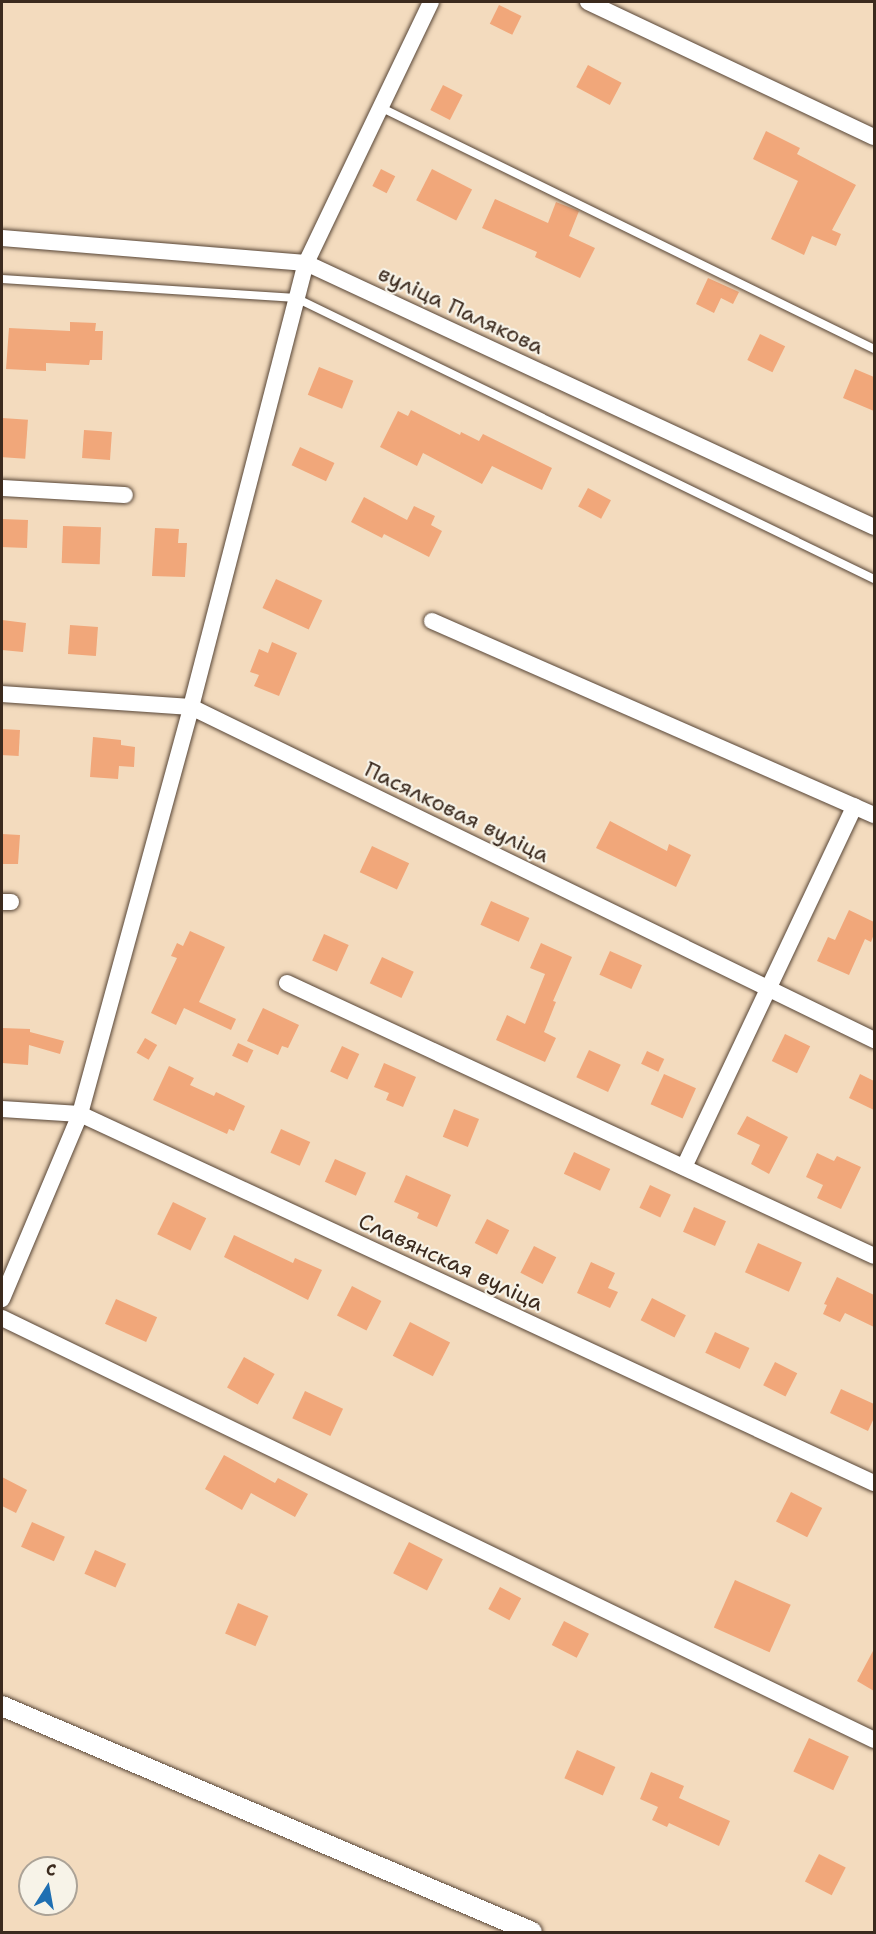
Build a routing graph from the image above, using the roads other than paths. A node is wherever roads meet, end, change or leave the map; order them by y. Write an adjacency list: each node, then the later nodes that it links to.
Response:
1 (431, 2): 3 (street)
2 (588, 2): 4 (street)
3 (380, 108): 6 (street); 9 (lane)
4 (874, 137)
5 (2, 238): 6 (street, вуліца Палякова)
6 (306, 263): 8 (street); 12 (street, вуліца Палякова)
7 (2, 279): 8 (lane)
8 (296, 298): 13 (lane); 16 (street)
9 (874, 348)
10 (2, 488): 11 (street)
11 (125, 495)
12 (874, 527)
13 (874, 579)
14 (432, 621): 17 (street)
15 (2, 694): 16 (street, Пасялковая вуліца)
16 (191, 707): 20 (street, Пасялковая вуліца); 23 (street)
17 (855, 806): 18 (street); 20 (street)
18 (874, 815)
19 (287, 983): 24 (street)
20 (768, 988): 21 (street, Пасялковая вуліца); 24 (street)
21 (874, 1040)
22 (2, 1109): 23 (street, Славянская вуліца)
23 (80, 1114): 26 (street); 28 (street, Славянская вуліца)
24 (684, 1167): 25 (street)
25 (874, 1256)
26 (2, 1299)
27 (2, 1318): 30 (street)
28 (874, 1483)
29 (2, 1706): 31 (street)
30 (874, 1740)
31 (532, 1932)

